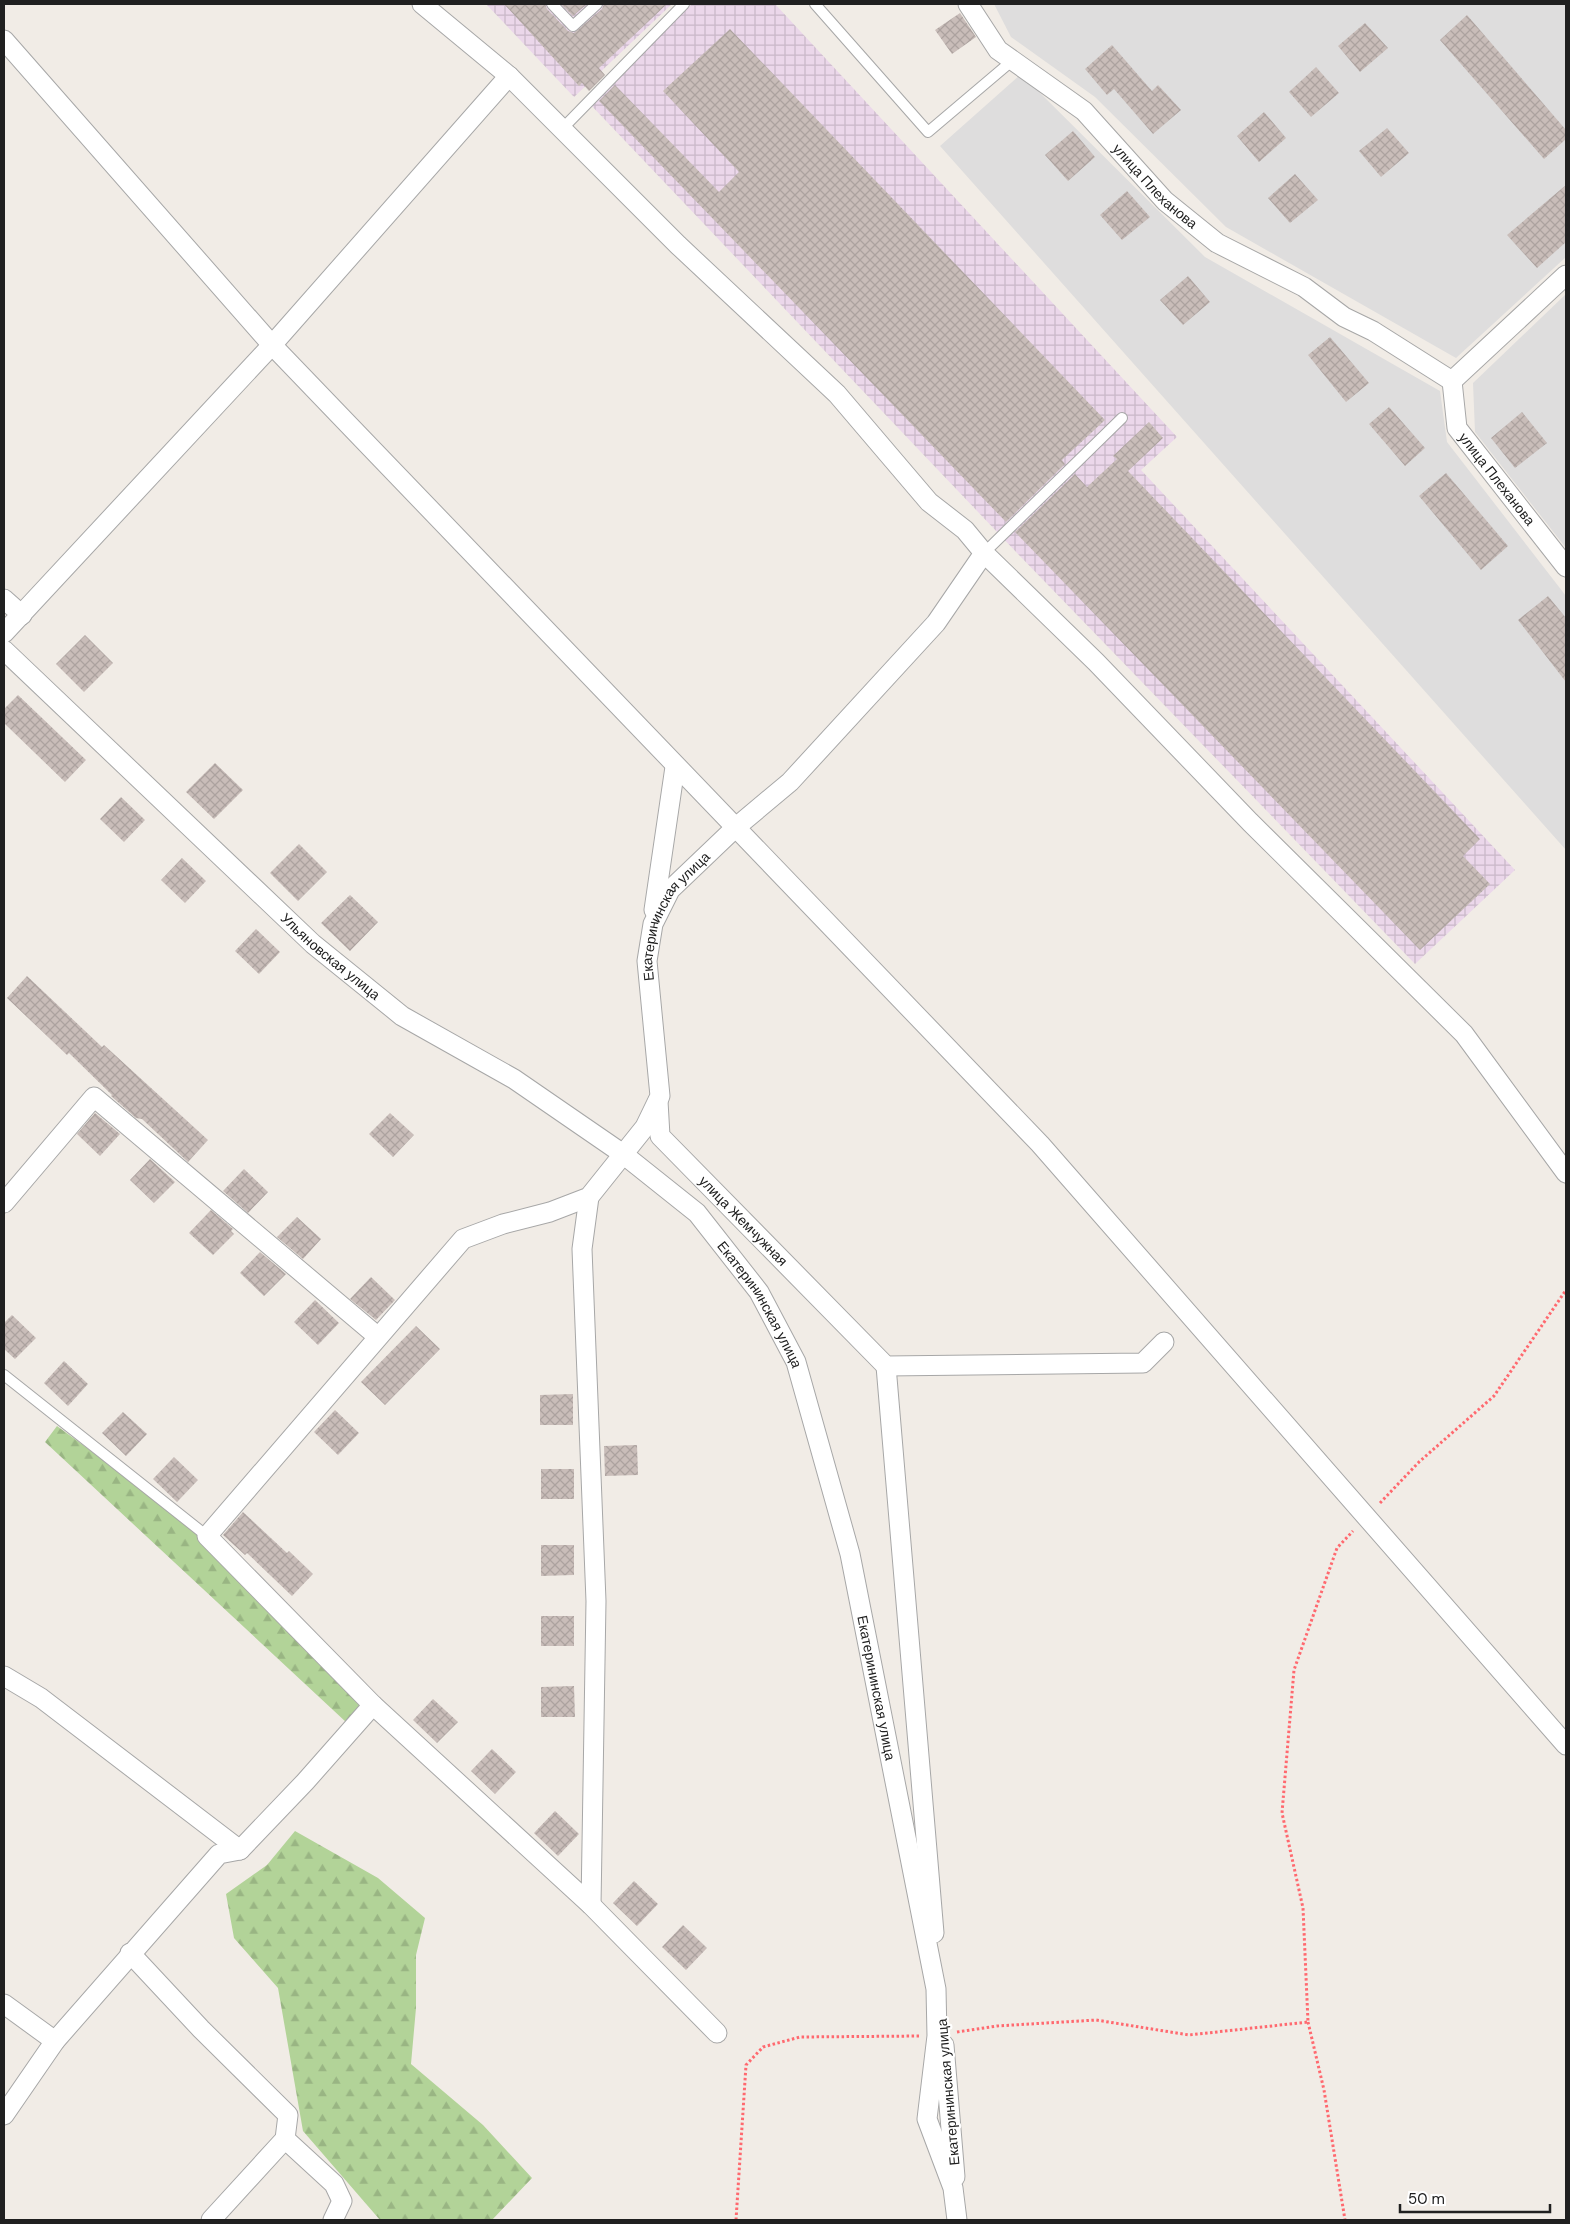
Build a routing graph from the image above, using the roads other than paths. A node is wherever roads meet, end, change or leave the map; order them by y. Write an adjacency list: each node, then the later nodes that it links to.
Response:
1 (422, 4): 9 (street)
2 (552, 4): 3 (lane)
3 (597, 4)
4 (684, 4): 10 (lane)
5 (814, 4): 8 (lane)
6 (968, 4): 8 (street, улица Плеханова)
7 (4, 40): 12 (street)
8 (1013, 60): 13 (street, улица Плеханова)
9 (509, 76): 10 (street); 12 (street)
10 (563, 128): 15 (street)
11 (1566, 275): 13 (street)
12 (272, 345): 18 (street); 21 (street)
13 (1452, 381): 16 (street, улица Плеханова)
14 (1122, 418): 15 (lane)
15 (984, 553): 22 (street, Екатерининская улица); 25 (street)
16 (1566, 567)
17 (4, 599): 18 (street)
18 (22, 615): 19 (street)
19 (4, 633)
20 (4, 650): 24 (street, Ульяновская улица)
21 (675, 767): 22 (street); 23 (street, улица Жемчужная)
22 (735, 828): 23 (street, Екатерининская улица); 36 (street)
23 (647, 960): 24 (street, Екатерининская улица); 31 (street, улица Жемчужная)
24 (623, 1154): 26 (street, Екатерининская улица); 28 (street, Ульяновская улица)
25 (1566, 1174)
26 (589, 1197): 29 (street); 38 (street)
27 (4, 1203): 29 (street)
28 (697, 1213): 47 (street, Екатерининская улица)
29 (377, 1336): 33 (street)
30 (1164, 1342): 31 (street)
31 (886, 1366): 47 (street, Екатерининская улица)
32 (4, 1374): 33 (lane)
33 (207, 1536): 35 (street)
34 (4, 1676): 37 (street)
35 (372, 1706): 37 (street); 38 (street)
36 (1566, 1745)
37 (240, 1850): 39 (street)
38 (591, 1905): 41 (street)
39 (130, 1953): 42 (street); 44 (street)
40 (4, 2004): 42 (street)
41 (717, 2033)
42 (55, 2041): 43 (street)
43 (4, 2115)
44 (286, 2139): 45 (street); 46 (street)
45 (211, 2220)
46 (333, 2220)
47 (958, 2220)

